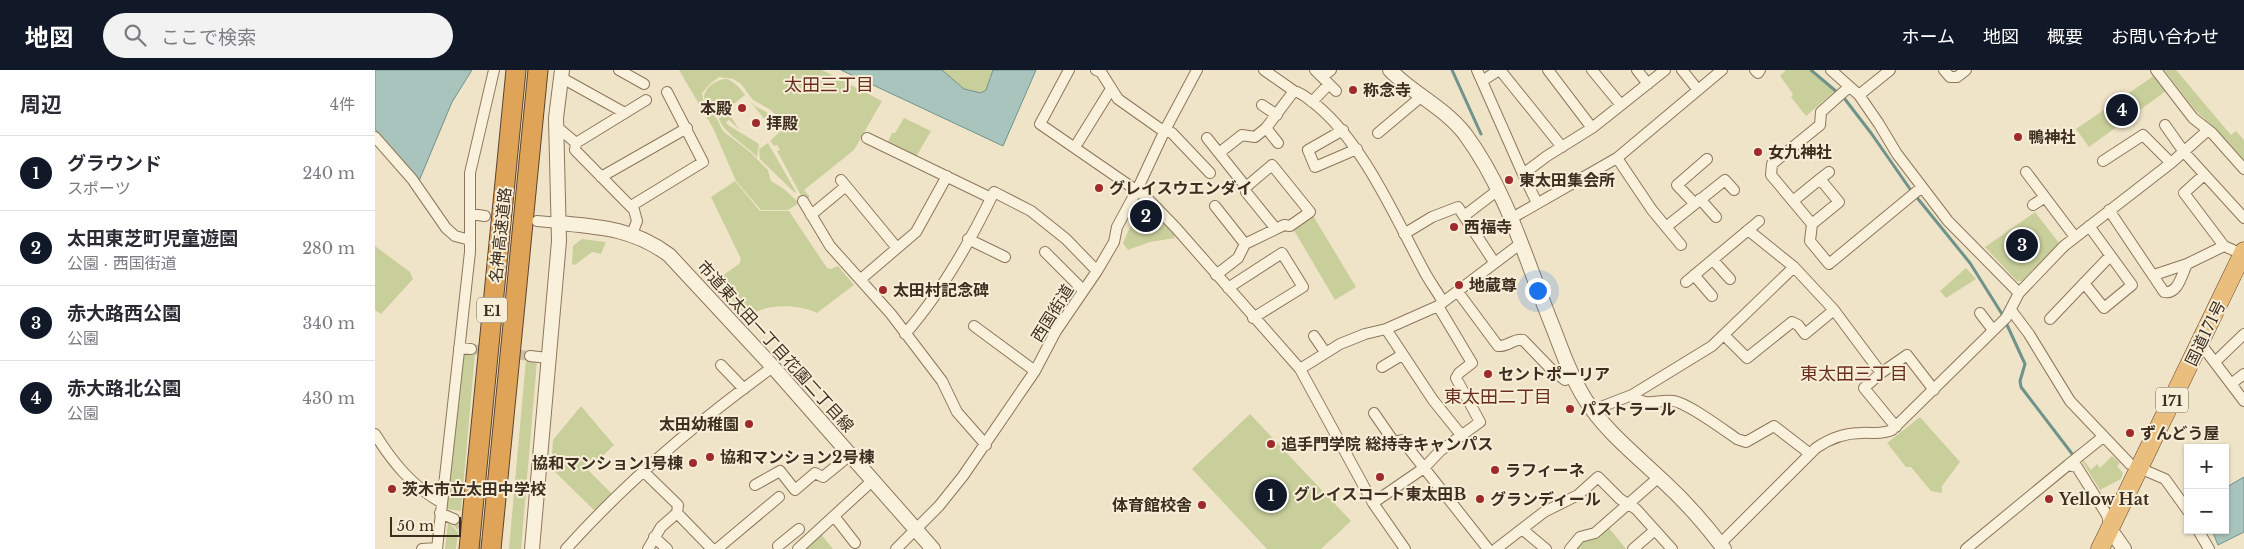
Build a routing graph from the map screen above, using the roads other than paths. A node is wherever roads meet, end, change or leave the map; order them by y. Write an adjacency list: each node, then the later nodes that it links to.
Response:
1 (494, 70): 92 (street)
2 (516, 70): 208 (highway, 名神高速道路 / E1)
3 (538, 70): 209 (highway, 名神高速道路 / E1)
4 (619, 70): 30 (street)
5 (1069, 70): 59 (street)
6 (1096, 70): 33 (street)
7 (1197, 70): 50 (street, 西国街道)
8 (1264, 70): 35 (street)
9 (1331, 70): 28 (street)
10 (1390, 70): 38 (street)
11 (1477, 70): 29 (street)
12 (1500, 70): 29 (street); 60 (street)
13 (1548, 70): 49 (street)
14 (1592, 70): 42 (street)
15 (1637, 70): 31 (street)
16 (1665, 70): 31 (street)
17 (1682, 70): 34 (street)
18 (1722, 70): 34 (street)
19 (1755, 70): 20 (street)
20 (1761, 70)
21 (1831, 70): 32 (street)
22 (1890, 70): 27 (street)
23 (1944, 70): 24 (street)
24 (1966, 70)
25 (2156, 70): 52 (street)
26 (562, 74): 43 (street); 46 (street)
27 (1877, 74): 37 (street)
28 (1326, 81): 40 (street)
29 (1483, 81): 72 (street)
30 (644, 84)
31 (1648, 84): 42 (street)
32 (1849, 87): 37 (street); 86 (street)
33 (1111, 89): 50 (street); 59 (street)
34 (1698, 90): 64 (street)
35 (1294, 91): 40 (street); 44 (street)
36 (667, 92): 47 (street)
37 (1859, 95): 78 (street)
38 (1422, 96): 53 (street); 80 (street)
39 (647, 100): 43 (street)
40 (1312, 102): 51 (street)
41 (1262, 105): 44 (street)
42 (1621, 106): 49 (street)
43 (625, 113): 57 (street)
44 (1277, 115): 48 (street)
45 (2165, 124): 62 (street)
46 (556, 126): 57 (street); 101 (street)
47 (687, 128): 75 (street); 89 (street)
48 (1266, 128): 58 (street); 63 (street)
49 (1592, 128): 60 (street)
50 (1165, 130): 71 (street); 79 (street, 西国街道)
51 (1343, 130): 61 (street); 61 (street)
52 (2207, 131): 62 (street); 68 (street)
53 (1378, 133)
54 (375, 138): 111 (street)
55 (867, 138): 74 (street)
56 (1207, 138): 63 (street)
57 (576, 143): 75 (street)
58 (1278, 143)
59 (1075, 147): 79 (street)
60 (1562, 147): 72 (street)
61 (1357, 149): 108 (street)
62 (2184, 152): 67 (street); 73 (street)
63 (1219, 153): 77 (street)
64 (1617, 158): 87 (street); 104 (street)
65 (1707, 159): 85 (street)
66 (2103, 161): 67 (street)
67 (2171, 163): 91 (street)
68 (2244, 169)
69 (1829, 172): 76 (street)
70 (2026, 172): 82 (street)
71 (1210, 174)
72 (1523, 174): 87 (street)
73 (2204, 175): 98 (street); 115 (street)
74 (947, 176): 83 (street); 116 (street)
75 (601, 177): 89 (street)
76 (1820, 179): 86 (street); 102 (street)
77 (1246, 187): 105 (street); 105 (street)
78 (1922, 187): 102 (street); 136 (street)
79 (1137, 190): 125 (street, 西国街道); 127 (street)
80 (1498, 190): 95 (street); 97 (street)
81 (1733, 190): 85 (street)
82 (2045, 196): 88 (street); 109 (street)
83 (991, 198): 110 (street); 125 (street)
84 (803, 201): 93 (street)
85 (1698, 201): 96 (street); 104 (street)
86 (1793, 201): 102 (street)
87 (1537, 203): 97 (street)
88 (2033, 205)
89 (631, 206): 107 (street)
90 (1215, 206): 112 (street)
91 (2109, 210): 103 (street); 126 (street)
92 (470, 214): 94 (street); 111 (street)
93 (811, 215): 116 (street); 129 (street)
94 (485, 216)
95 (1465, 216): 108 (street); 122 (street)
96 (1716, 217)
97 (1512, 218): 113 (street)
98 (2244, 218)
99 (537, 221): 101 (street)
100 (1759, 221): 106 (street)
101 (559, 223): 107 (street, 市道東太田一丁目花園二丁目線); 157 (street)
102 (1811, 224)
103 (2089, 226): 109 (street); 119 (street)
104 (1666, 227): 114 (street)
105 (1276, 229): 112 (street)
106 (1748, 230): 121 (street); 124 (street)
107 (632, 234): 160 (street, 市道東太田一丁目花園二丁目線)
108 (1404, 234): 138 (street)
109 (2075, 238): 136 (street)
110 (968, 239): 120 (street); 147 (street)
111 (470, 240): 152 (street)
112 (1245, 244): 127 (street)
113 (1520, 244): 122 (street); 166 (street)
114 (1681, 245)
115 (2223, 246): 118 (street); 123 (street)
116 (897, 248): 129 (street)
117 (1045, 252): 134 (street)
118 (2243, 253): 151 (highway, 国道171号 / 171)
119 (2110, 256): 132 (street); 132 (street)
120 (1005, 257)
121 (1713, 260): 128 (street); 130 (street)
122 (1494, 262): 135 (street)
123 (2187, 264): 126 (street); 126 (street)
124 (1794, 267): 139 (street); 149 (street)
125 (1097, 271): 134 (street, 西国街道)
126 (2154, 274)
127 (1216, 275): 133 (street)
128 (1694, 275): 131 (street); 137 (street)
129 (861, 278): 147 (street)
130 (1730, 279)
131 (1686, 282)
132 (2084, 283): 143 (street)
133 (1228, 288): 142 (street); 142 (street)
134 (1083, 290): 163 (street, 西国街道)
135 (1458, 292): 138 (street); 166 (street)
136 (2019, 293): 140 (street)
137 (1712, 296)
138 (1441, 304): 145 (street); 176 (street)
139 (1834, 310): 149 (street); 164 (street)
140 (2011, 310): 146 (street); 177 (street)
141 (1979, 313): 146 (street)
142 (1253, 318): 162 (street)
143 (2050, 319)
144 (974, 326): 163 (street)
145 (1386, 329): 154 (street); 155 (street)
146 (1993, 330): 169 (street)
147 (905, 334): 178 (street)
148 (2244, 334): 158 (street)
149 (1724, 335): 170 (street)
150 (1314, 336): 154 (street)
151 (2200, 343): 158 (street); 183 (highway, 国道171号 / 171)
152 (459, 348): 153 (street); 192 (street)
153 (471, 349)
154 (1325, 352): 162 (street)
155 (1401, 355): 161 (street); 176 (street)
156 (530, 356): 157 (street)
157 (548, 358): 210 (street)
158 (2215, 362): 167 (street)
159 (721, 365): 168 (street)
160 (773, 367): 168 (street); 180 (street, 市道東太田一丁目花園二丁目線)
161 (1382, 367)
162 (1300, 369): 189 (street)
163 (1035, 371): 178 (street, 西国街道)
164 (1881, 373): 169 (street); 174 (street)
165 (2244, 374): 167 (street)
166 (1573, 378): 172 (street)
167 (2231, 384): 171 (street)
168 (744, 388): 184 (street)
169 (1934, 390): 174 (street)
170 (1632, 395): 172 (street); 179 (street)
171 (2244, 401)
172 (1593, 410): 185 (street)
173 (1374, 413): 182 (street)
174 (1896, 427): 179 (street)
175 (375, 434): 192 (street)
176 (1462, 436): 182 (street)
177 (2103, 437): 181 (street); 183 (street)
178 (986, 445): 197 (street, 西国街道)
179 (1809, 453): 204 (street)
180 (850, 455): 186 (street, 市道東太田一丁目花園二丁目線); 187 (street)
181 (2068, 465): 199 (street); 226 (street)
182 (1425, 468): 189 (street); 220 (street)
183 (2140, 468): 191 (street); 199 (highway, 国道171号 / 171)
184 (643, 471): 193 (street); 211 (street)
185 (1659, 477): 190 (street); 204 (street)
186 (872, 481): 194 (street); 197 (street, 市道東太田一丁目花園二丁目線)
187 (755, 486)
188 (779, 496): 215 (street)
189 (1373, 503): 219 (street)
190 (1628, 504): 198 (street); 200 (street); 223 (street)
191 (2184, 505)
192 (441, 508): 195 (street); 205 (street)
193 (677, 513): 202 (street); 214 (street)
194 (834, 516): 203 (street); 216 (street)
195 (454, 519)
196 (799, 529): 206 (street)
197 (915, 529): 217 (street, 西国街道); 218 (street, 市道東太田一丁目花園二丁目線)
198 (1522, 529): 221 (street); 222 (street)
199 (2110, 529): 227 (highway, 国道171号 / 171); 228 (street)
200 (1655, 530): 224 (street); 225 (street)
201 (2200, 534): 229 (street)
202 (654, 537): 212 (street); 213 (street)
203 (855, 543)
204 (1722, 546)
205 (437, 548): 207 (street)
206 (777, 548)
207 (422, 549)
208 (469, 549)
209 (491, 549)
210 (532, 549)
211 (567, 549)
212 (648, 549)
213 (667, 549)
214 (712, 549)
215 (717, 549)
216 (799, 549)
217 (896, 549)
218 (933, 549)
219 (1405, 549)
220 (1488, 549)
221 (1496, 549)
222 (1546, 549)
223 (1570, 549)
224 (1633, 549)
225 (1672, 549)
226 (1966, 549)
227 (2100, 549)
228 (2124, 549)
229 (2209, 549)

